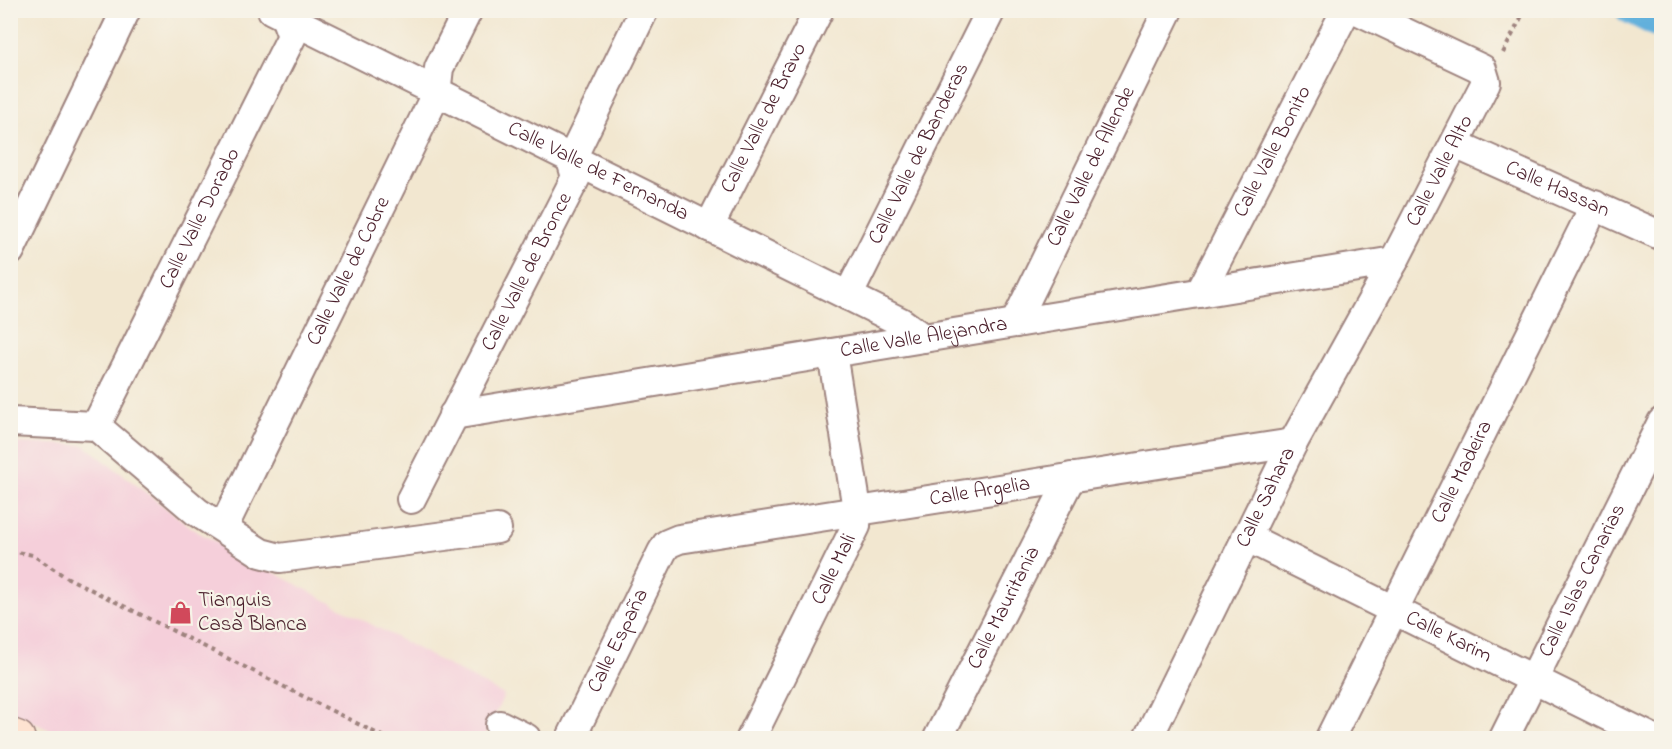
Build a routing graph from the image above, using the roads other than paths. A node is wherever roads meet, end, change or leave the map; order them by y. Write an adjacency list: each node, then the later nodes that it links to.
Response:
1 (126, 10): 16 (street)
2 (468, 10): 10 (street, Calle Valle de Cobre)
3 (644, 10): 12 (street, Calle Valle de Bronce)
4 (819, 10): 14 (street, Calle Valle de Bravo)
5 (991, 10): 19 (street, Calle Valle de Banderas)
6 (1168, 10): 20 (street, Calle Valle de Allende)
7 (1346, 10): 18 (street, Calle Valle Bonito)
8 (1357, 10): 11 (street, Calle Valle Alto)
9 (282, 13): 10 (street, Calle Valle de Fernanda); 26 (street, Calle Valle Dorado)
10 (436, 94): 12 (street, Calle Valle de Fernanda); 31 (street, Calle Valle de Cobre)
11 (1455, 144): 13 (street, Calle Hassan); 17 (street, Calle Valle Alto)
12 (571, 160): 14 (street, Calle Valle de Fernanda); 23 (street, Calle Valle de Bronce)
13 (1595, 206): 15 (street, Calle Hassan); 35 (street, Calle Madeira)
14 (709, 227): 19 (street, Calle Valle de Fernanda)
15 (1662, 236)
16 (10, 251)
17 (1394, 261): 18 (street, Calle Valle Alejandra); 27 (street, Calle Sahara)
18 (1200, 293): 20 (street, Calle Valle Alejandra)
19 (848, 296): 21 (street, Calle Valle de Fernanda)
20 (1015, 323): 21 (street, Calle Valle Alejandra)
21 (923, 338): 22 (street, Calle Valle Alejandra)
22 (832, 353): 23 (street, Calle Valle Alejandra); 30 (street, Calle Mali)
23 (453, 415): 29 (street, Calle Valle de Bronce)
24 (10, 422): 26 (street)
25 (1662, 422): 36 (street, Calle Islas Canarias)
26 (96, 426): 31 (street)
27 (1293, 443): 28 (street, Calle Argelia); 33 (street, Calle Sahara)
28 (1071, 477): 30 (street, Calle Argelia); 43 (street, Calle Mauritania)
29 (411, 499)
30 (857, 509): 34 (street, Calle Argelia); 42 (street, Calle Mali)
31 (223, 528): 32 (street)
32 (497, 529)
33 (1246, 537): 35 (street, Calle Karim); 44 (street, Calle Sahara)
34 (667, 544): 41 (street, Calle España)
35 (1392, 611): 36 (street, Calle Karim); 45 (street, Calle Madeira)
36 (1533, 680): 46 (street, Calle Islas Canarias); 47 (street, Calle Karim)
37 (500, 725): 40 (street)
38 (10, 735): 39 (main road)
39 (18, 738)
40 (526, 738)
41 (571, 738)
42 (751, 738)
43 (938, 738)
44 (1148, 738)
45 (1330, 738)
46 (1504, 738)
47 (1652, 738)

